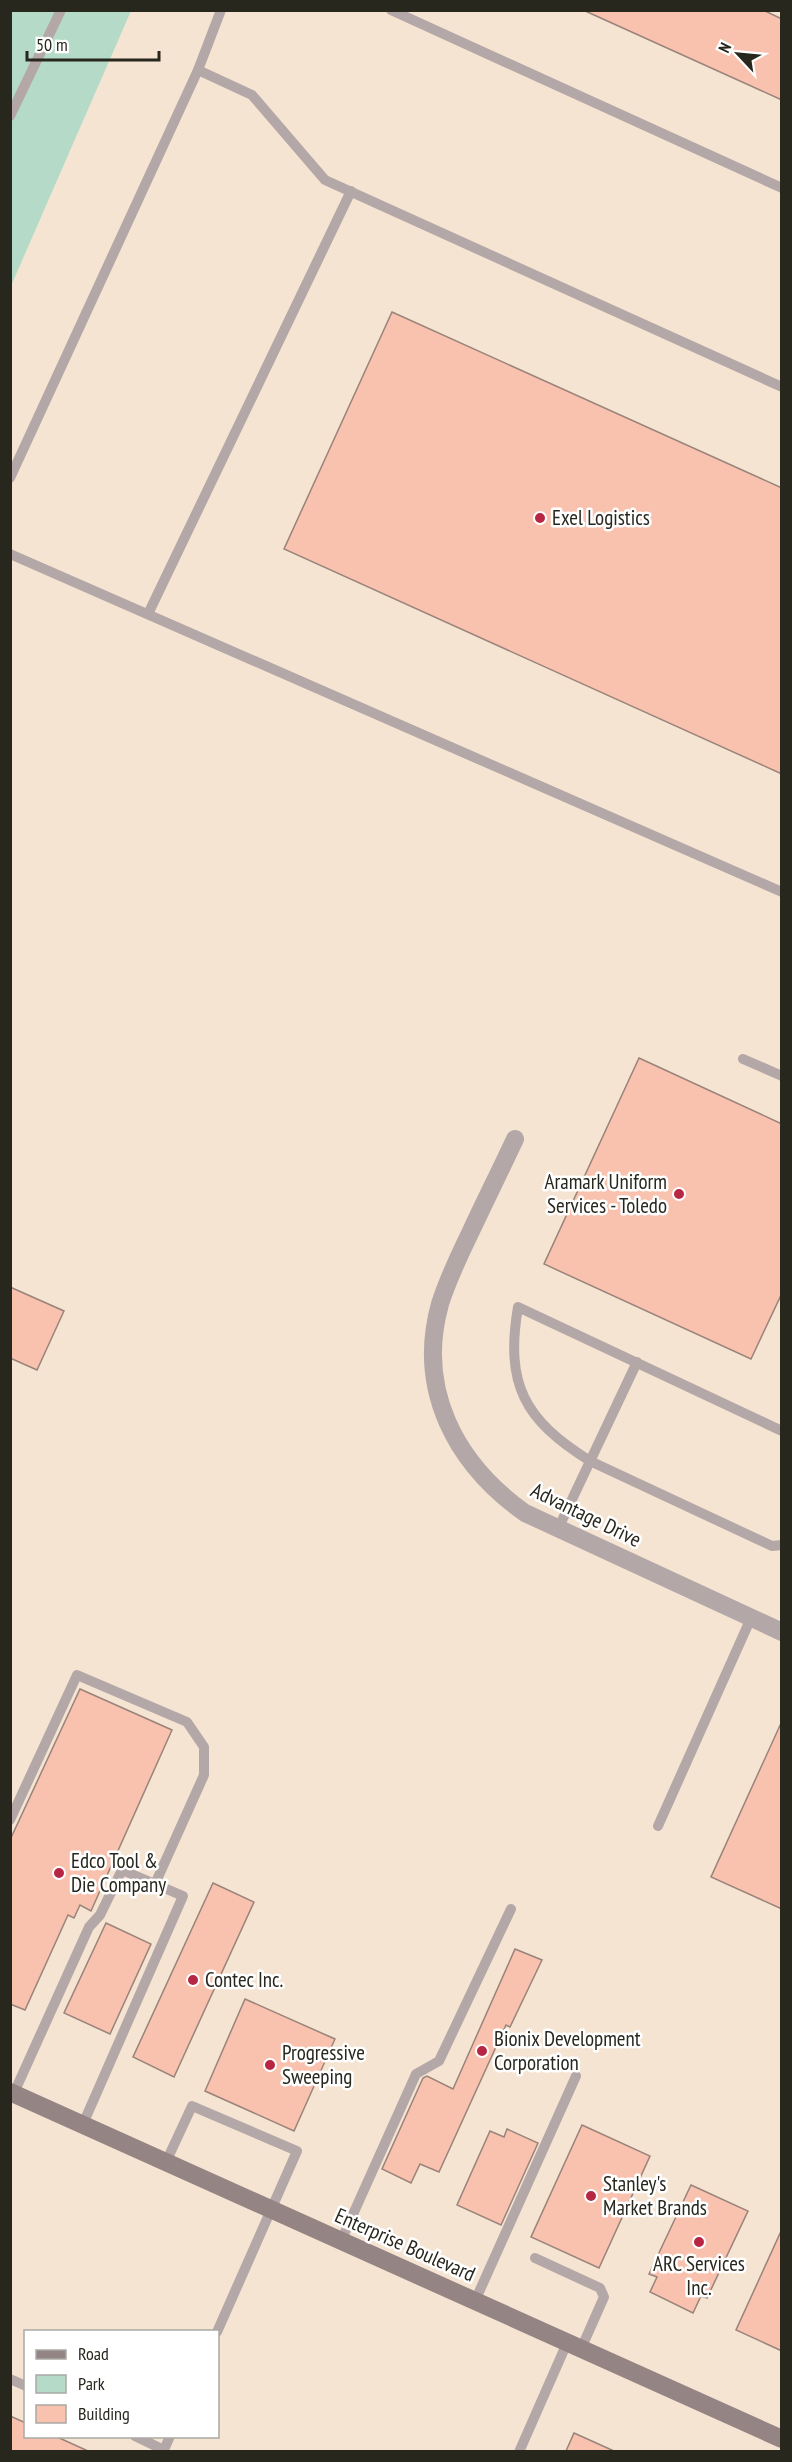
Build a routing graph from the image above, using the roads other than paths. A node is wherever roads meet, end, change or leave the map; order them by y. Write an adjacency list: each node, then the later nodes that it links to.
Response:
1 (61, 10): 5 (lane)
2 (221, 10): 4 (lane)
3 (391, 10): 7 (lane)
4 (198, 70): 8 (lane); 10 (lane)
5 (14, 98): 6 (lane)
6 (10, 116)
7 (782, 188)
8 (351, 191): 9 (lane); 12 (lane)
9 (782, 387)
10 (10, 478)
11 (10, 554): 12 (lane)
12 (148, 614): 13 (lane)
13 (782, 892)
14 (743, 1059): 15 (lane)
15 (782, 1076)
16 (515, 1139): 20 (street, Advantage Drive)
17 (637, 1362): 18 (lane); 19 (lane); 19 (lane)
18 (782, 1431)
19 (590, 1461): 20 (lane); 21 (lane)
20 (558, 1529): 22 (street, Advantage Drive)
21 (782, 1545)
22 (751, 1618): 23 (street, Advantage Drive); 25 (lane)
23 (782, 1632)
24 (10, 1820): 26 (lane)
25 (658, 1826)
26 (155, 1884): 29 (lane); 30 (lane)
27 (511, 1909): 33 (lane)
28 (576, 2076): 35 (lane)
29 (12, 2092): 30 (street, Enterprise Boulevard)
30 (83, 2124): 31 (street, Enterprise Boulevard)
31 (166, 2162): 32 (street, Enterprise Boulevard); 32 (lane)
32 (271, 2210): 33 (street, Enterprise Boulevard); 36 (lane)
33 (341, 2241): 35 (street, Enterprise Boulevard)
34 (535, 2258): 37 (lane)
35 (475, 2301): 37 (street, Enterprise Boulevard)
36 (217, 2330)
37 (574, 2346): 41 (street, Enterprise Boulevard); 43 (lane)
38 (10, 2379): 39 (lane)
39 (24, 2385)
40 (139, 2438): 42 (lane)
41 (782, 2439)
42 (166, 2451)
43 (519, 2451)

